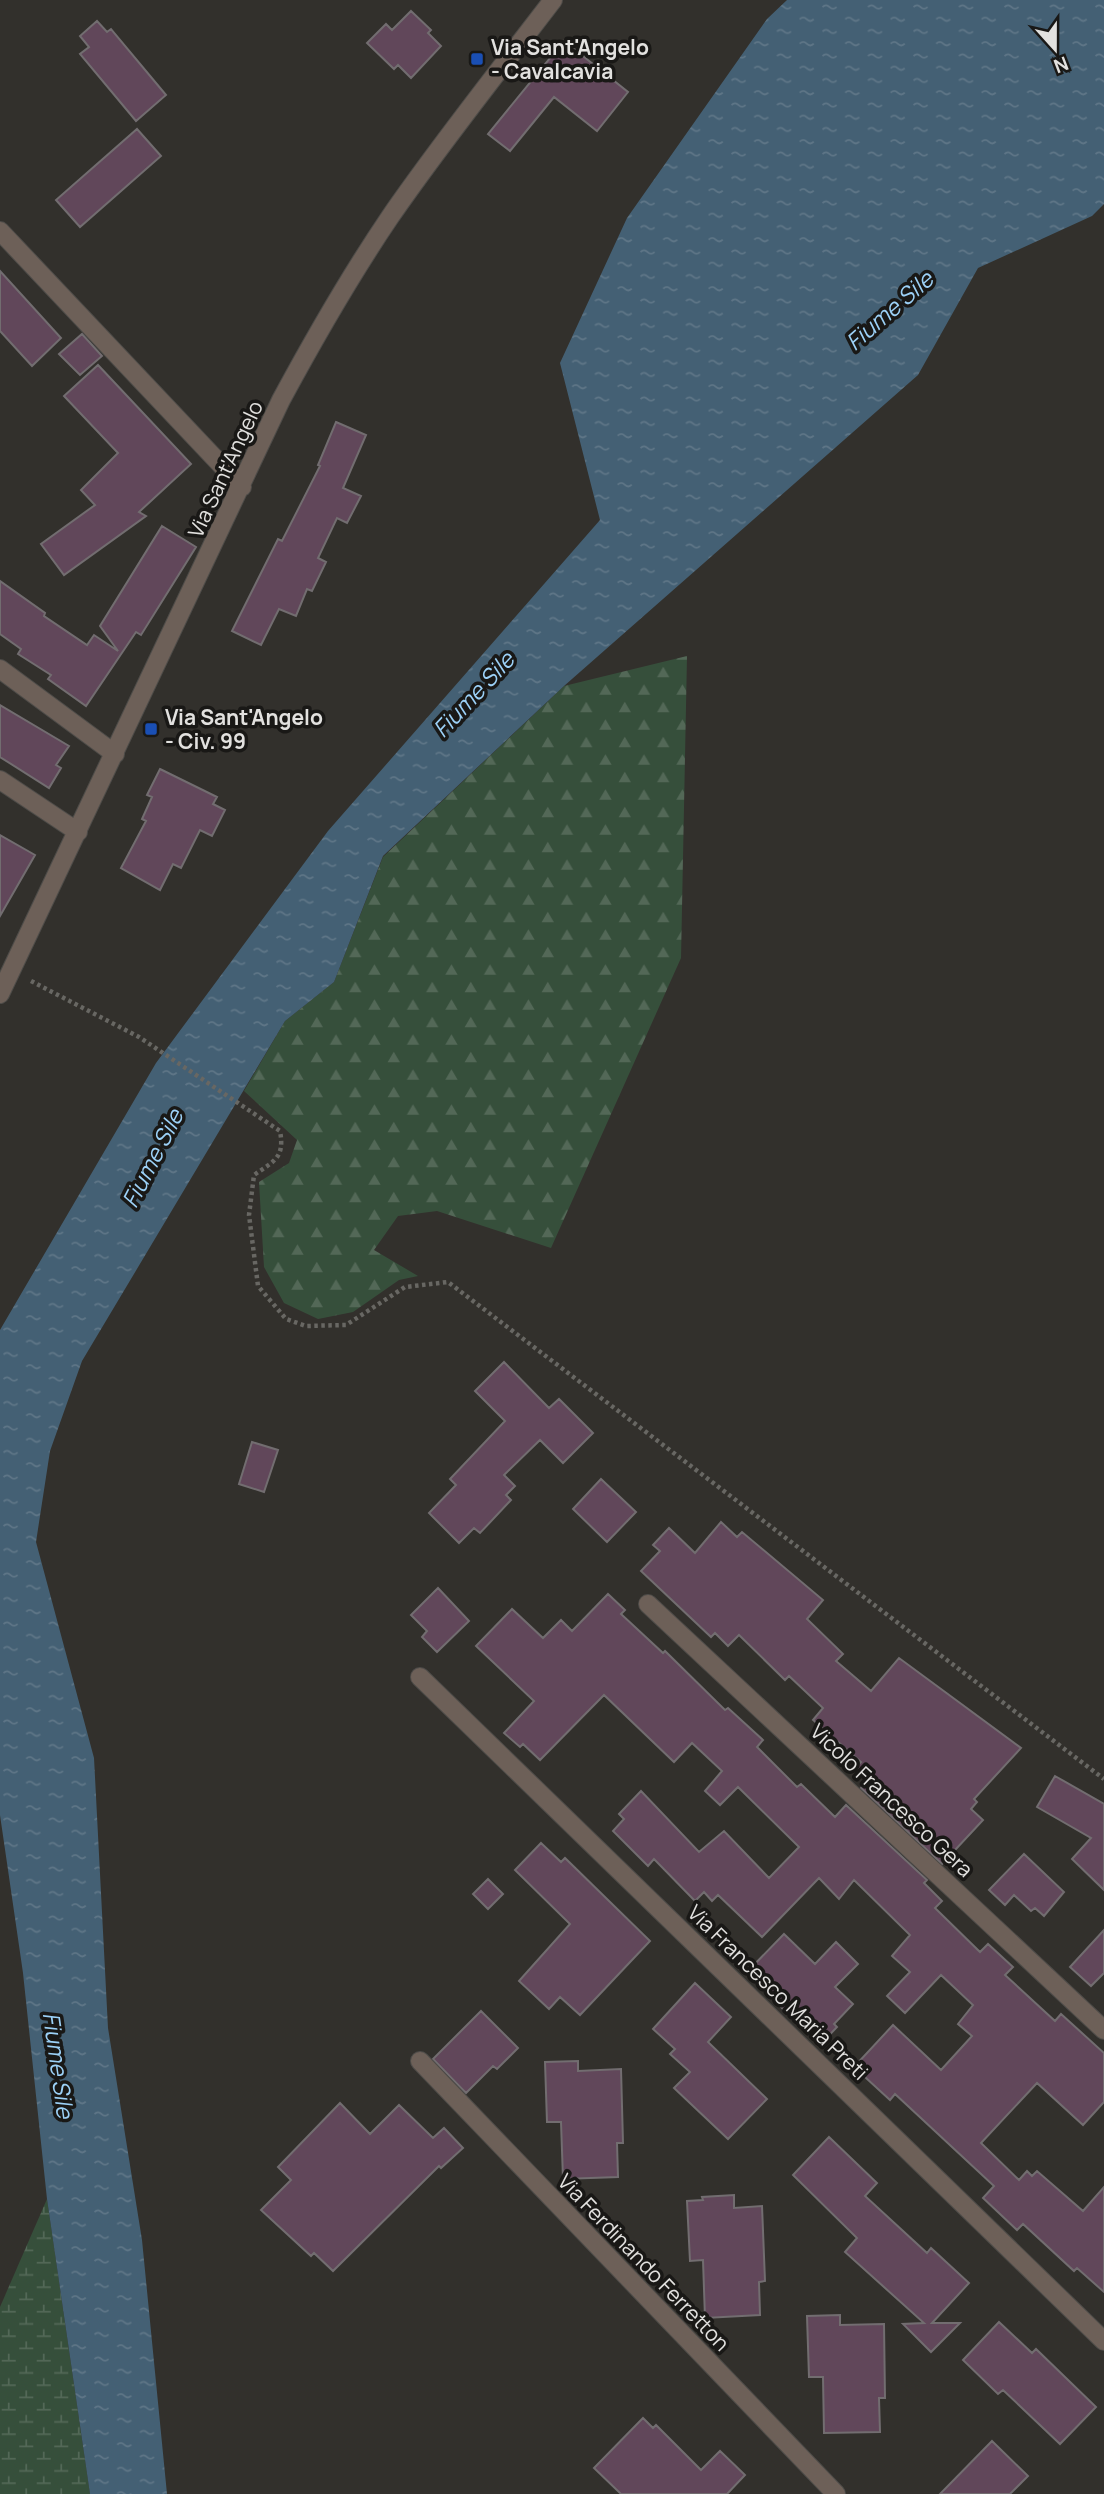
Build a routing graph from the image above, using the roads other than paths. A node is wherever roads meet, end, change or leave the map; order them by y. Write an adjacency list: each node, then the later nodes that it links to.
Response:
1 (553, 0): 3 (street, Via Sant'Angelo)
2 (0, 231): 3 (street)
3 (242, 487): 5 (street, Via Sant'Angelo)
4 (0, 669): 5 (street)
5 (115, 754): 7 (street, Via Sant'Angelo)
6 (0, 780): 7 (street)
7 (78, 832): 8 (street, Via Sant'Angelo)
8 (0, 994)
9 (648, 1604): 11 (street, Vicolo Francesco Gera)
10 (420, 1677): 13 (street, Via Francesco Maria Preti)
11 (1104, 2030)
12 (419, 2061): 14 (street, Via Ferdinando Ferretton)
13 (1104, 2341)
14 (836, 2494)

